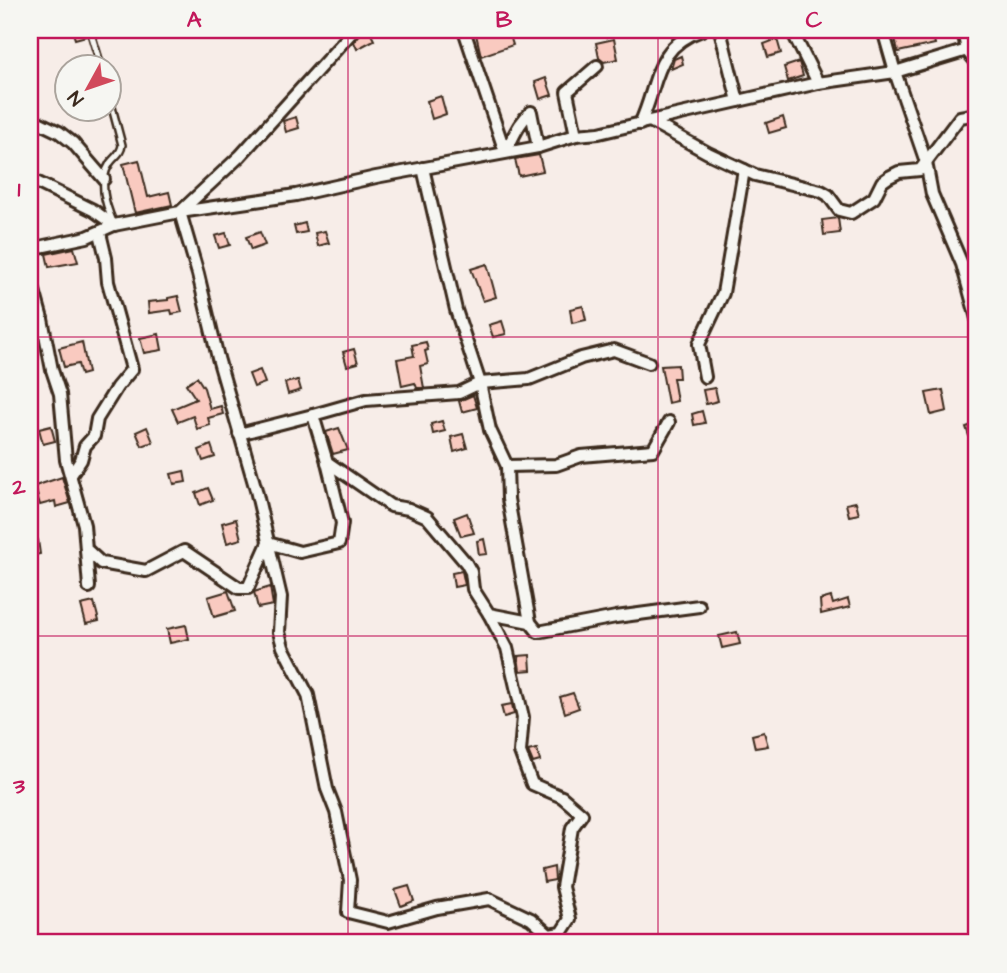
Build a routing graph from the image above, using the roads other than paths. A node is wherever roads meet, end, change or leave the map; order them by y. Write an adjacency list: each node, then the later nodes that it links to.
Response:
1 (90, 30): 10 (lane)
2 (354, 30): 28 (street)
3 (464, 30): 22 (street)
4 (702, 30): 19 (street)
5 (720, 30): 15 (street)
6 (804, 30): 14 (street)
7 (883, 30): 13 (street)
8 (963, 30): 9 (street)
9 (972, 49): 11 (street); 13 (street)
10 (97, 52)
11 (977, 63)
12 (597, 66): 20 (street)
13 (895, 72): 14 (street); 23 (street)
14 (818, 83): 15 (street)
15 (738, 101): 19 (street)
16 (977, 114): 23 (street)
17 (30, 118): 27 (street)
18 (116, 122): 27 (lane)
19 (645, 123): 20 (street); 25 (street)
20 (576, 135): 21 (street)
21 (538, 147): 22 (street); 22 (street)
22 (505, 152): 24 (street)
23 (926, 162): 25 (street); 35 (street)
24 (423, 168): 28 (street); 38 (street)
25 (744, 170): 37 (street)
26 (30, 179): 29 (street)
27 (104, 179): 29 (lane)
28 (180, 212): 29 (street); 41 (street)
29 (114, 225): 30 (street)
30 (100, 233): 31 (street); 44 (street)
31 (30, 249)
32 (30, 276): 34 (street)
33 (30, 309): 34 (street)
34 (42, 319): 44 (street)
35 (977, 319)
36 (649, 363): 38 (street)
37 (705, 377)
38 (480, 383): 39 (street); 43 (street)
39 (313, 415): 41 (street); 42 (street)
40 (669, 422): 43 (street)
41 (239, 434): 45 (street)
42 (327, 462): 45 (street); 49 (street)
43 (507, 466): 50 (street)
44 (71, 475): 46 (street)
45 (268, 543): 46 (street); 49 (street)
46 (88, 551): 47 (street)
47 (89, 587)
48 (699, 606): 50 (street)
49 (489, 614): 50 (street)
50 (530, 622)

